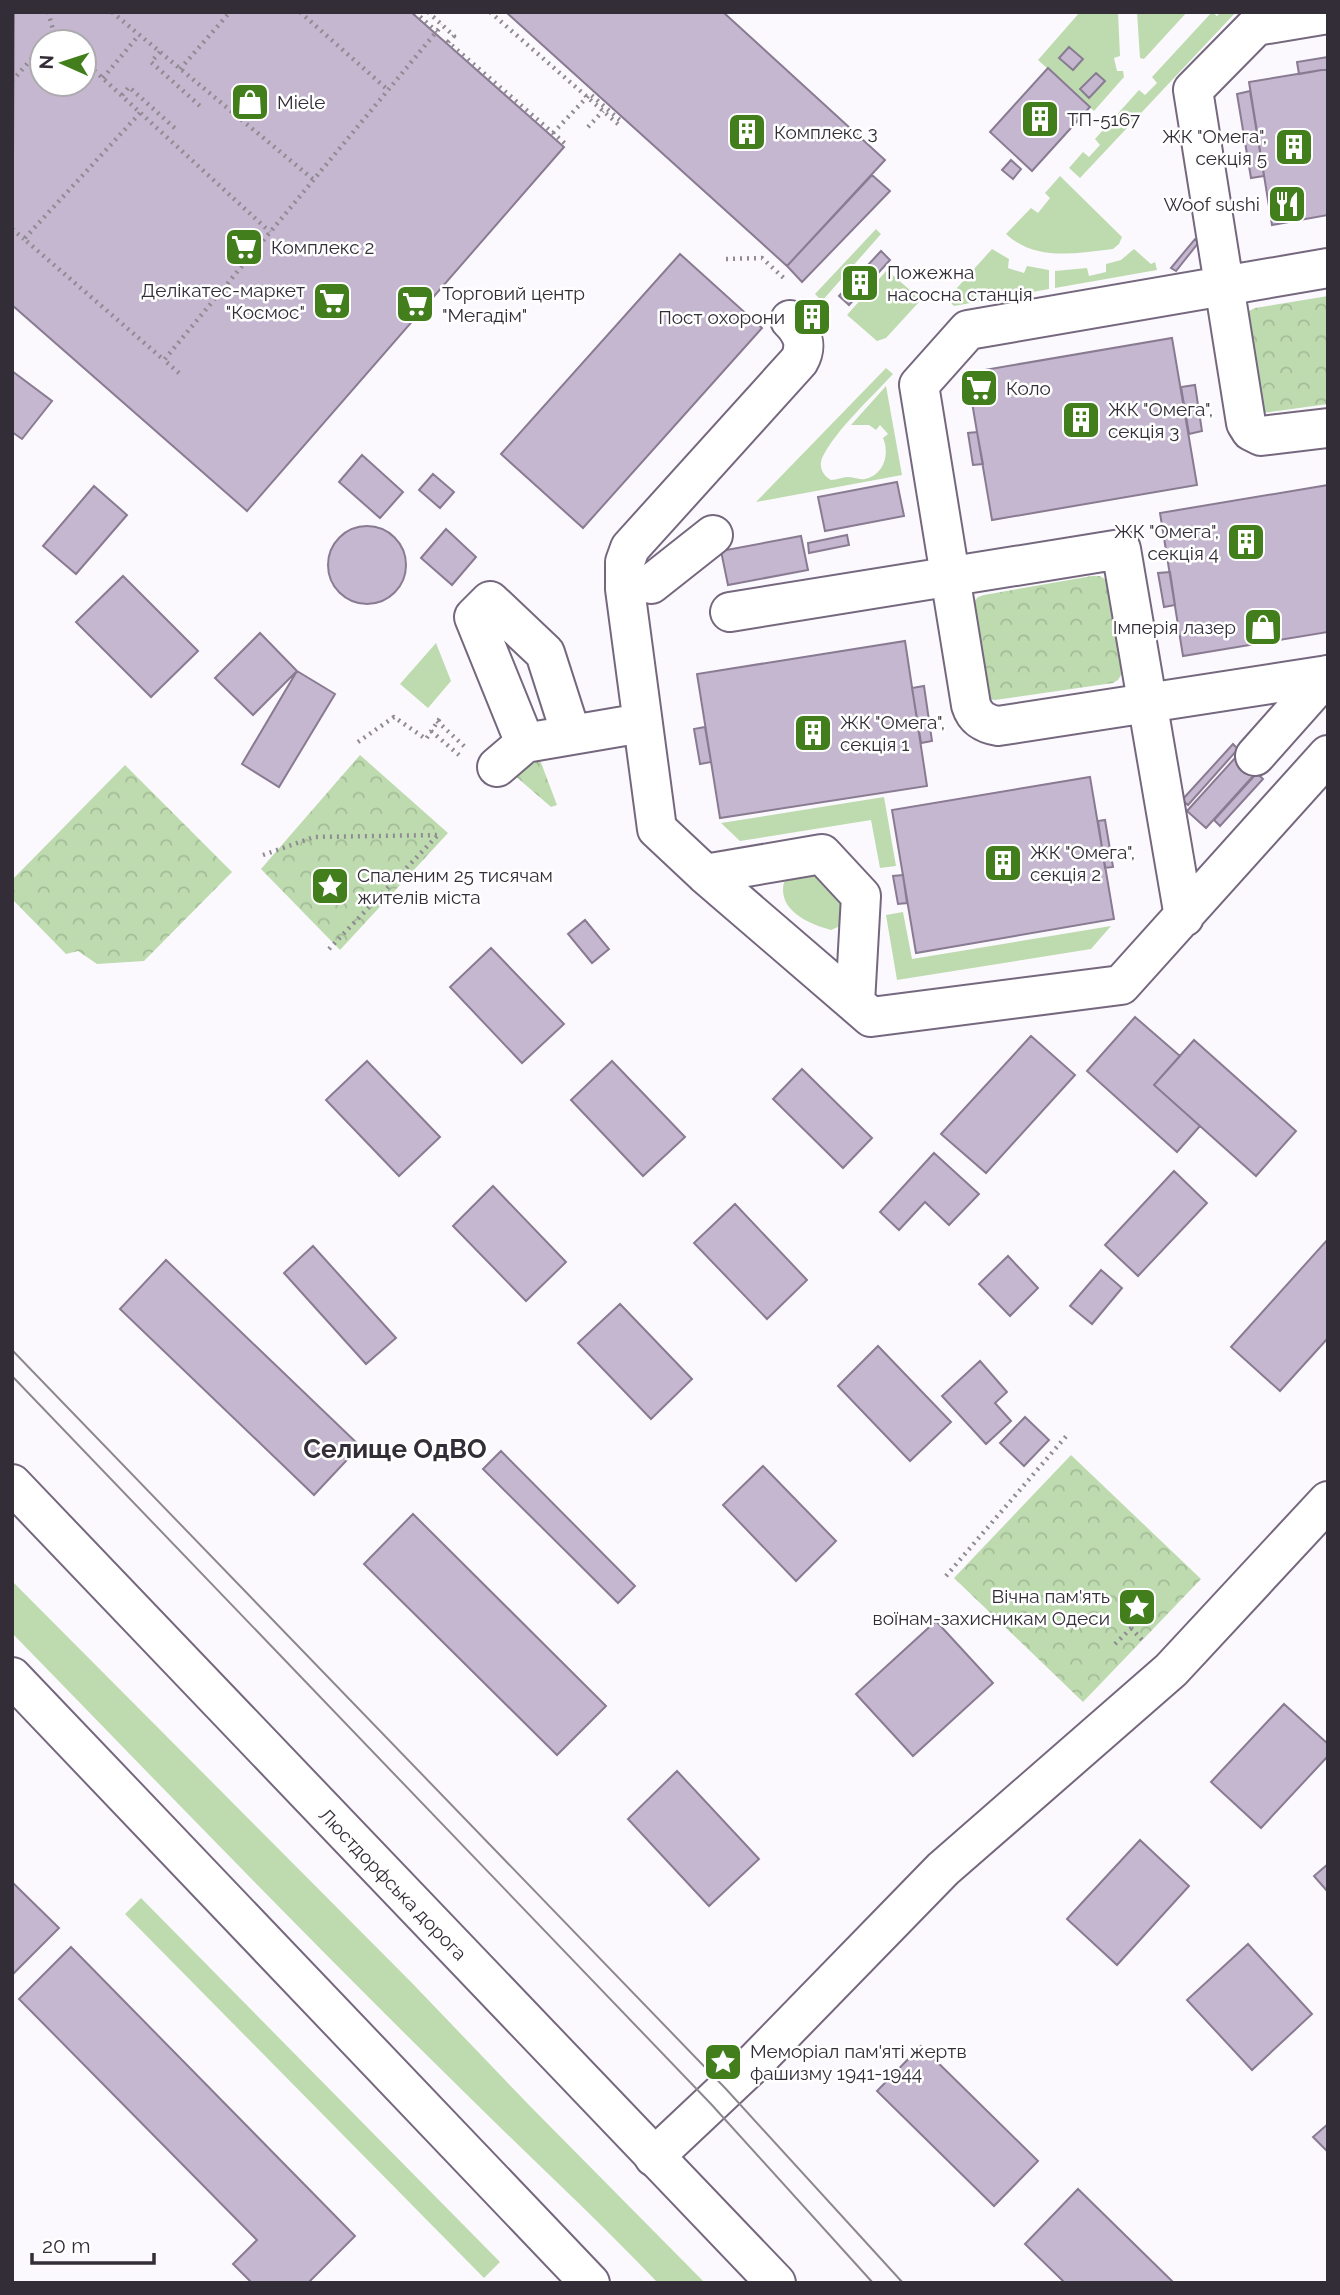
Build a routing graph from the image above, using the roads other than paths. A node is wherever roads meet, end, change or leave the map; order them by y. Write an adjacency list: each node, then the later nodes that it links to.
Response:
1 (1328, 14): 3 (street)
2 (1328, 268): 3 (street)
3 (1224, 286): 5 (street); 8 (street)
4 (790, 301): 9 (street)
5 (1328, 428)
6 (713, 535): 9 (street)
7 (700, 573): 9 (street)
8 (949, 577): 10 (street); 12 (street); 12 (street)
9 (638, 587): 13 (street)
10 (730, 612)
11 (1328, 675): 12 (street); 17 (street)
12 (1146, 704): 20 (street)
13 (642, 723): 14 (street); 19 (street)
14 (570, 734): 15 (street); 15 (street)
15 (526, 743): 18 (street)
16 (1328, 755): 20 (street)
17 (1255, 756)
18 (479, 761)
19 (705, 874): 21 (street); 21 (street)
20 (1184, 917): 21 (street)
21 (855, 1003)
22 (12, 1484): 25 (street, Люстдорфська дорога)
23 (1328, 1502): 25 (street)
24 (12, 1677): 26 (street)
25 (654, 2157): 27 (street, Люстдорфська дорога)
26 (590, 2283)
27 (776, 2283)

